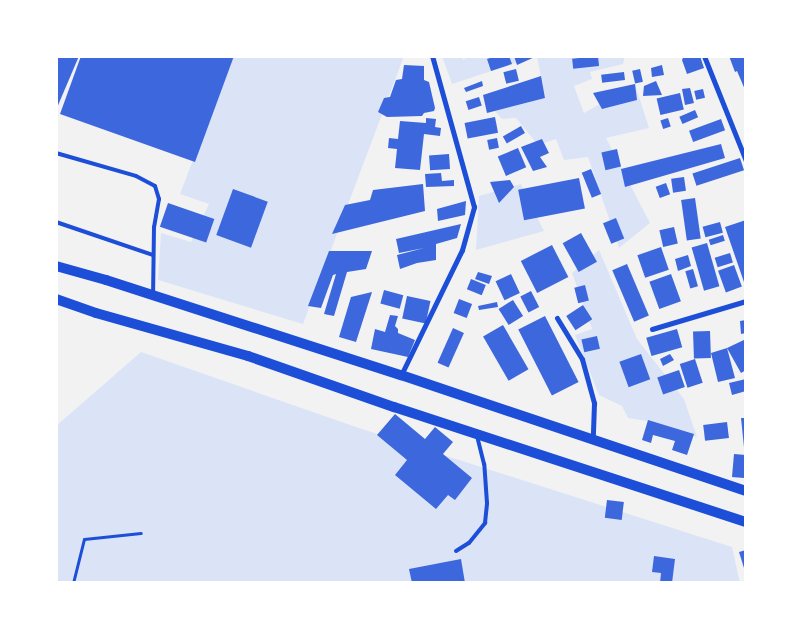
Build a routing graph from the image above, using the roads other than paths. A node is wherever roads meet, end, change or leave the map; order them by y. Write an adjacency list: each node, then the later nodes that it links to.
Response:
1 (432, 56): 13 (street)
2 (704, 56): 4 (street)
3 (56, 153): 6 (lane)
4 (746, 161)
5 (56, 222): 6 (lane)
6 (153, 255): 8 (lane)
7 (56, 266): 8 (main road)
8 (153, 295): 13 (main road)
9 (56, 299): 14 (main road)
10 (746, 301): 12 (street)
11 (558, 318): 15 (street)
12 (652, 329)
13 (401, 375): 15 (main road)
14 (477, 434): 17 (main road); 18 (lane)
15 (594, 440): 16 (main road)
16 (746, 491)
17 (746, 522)
18 (456, 551)

